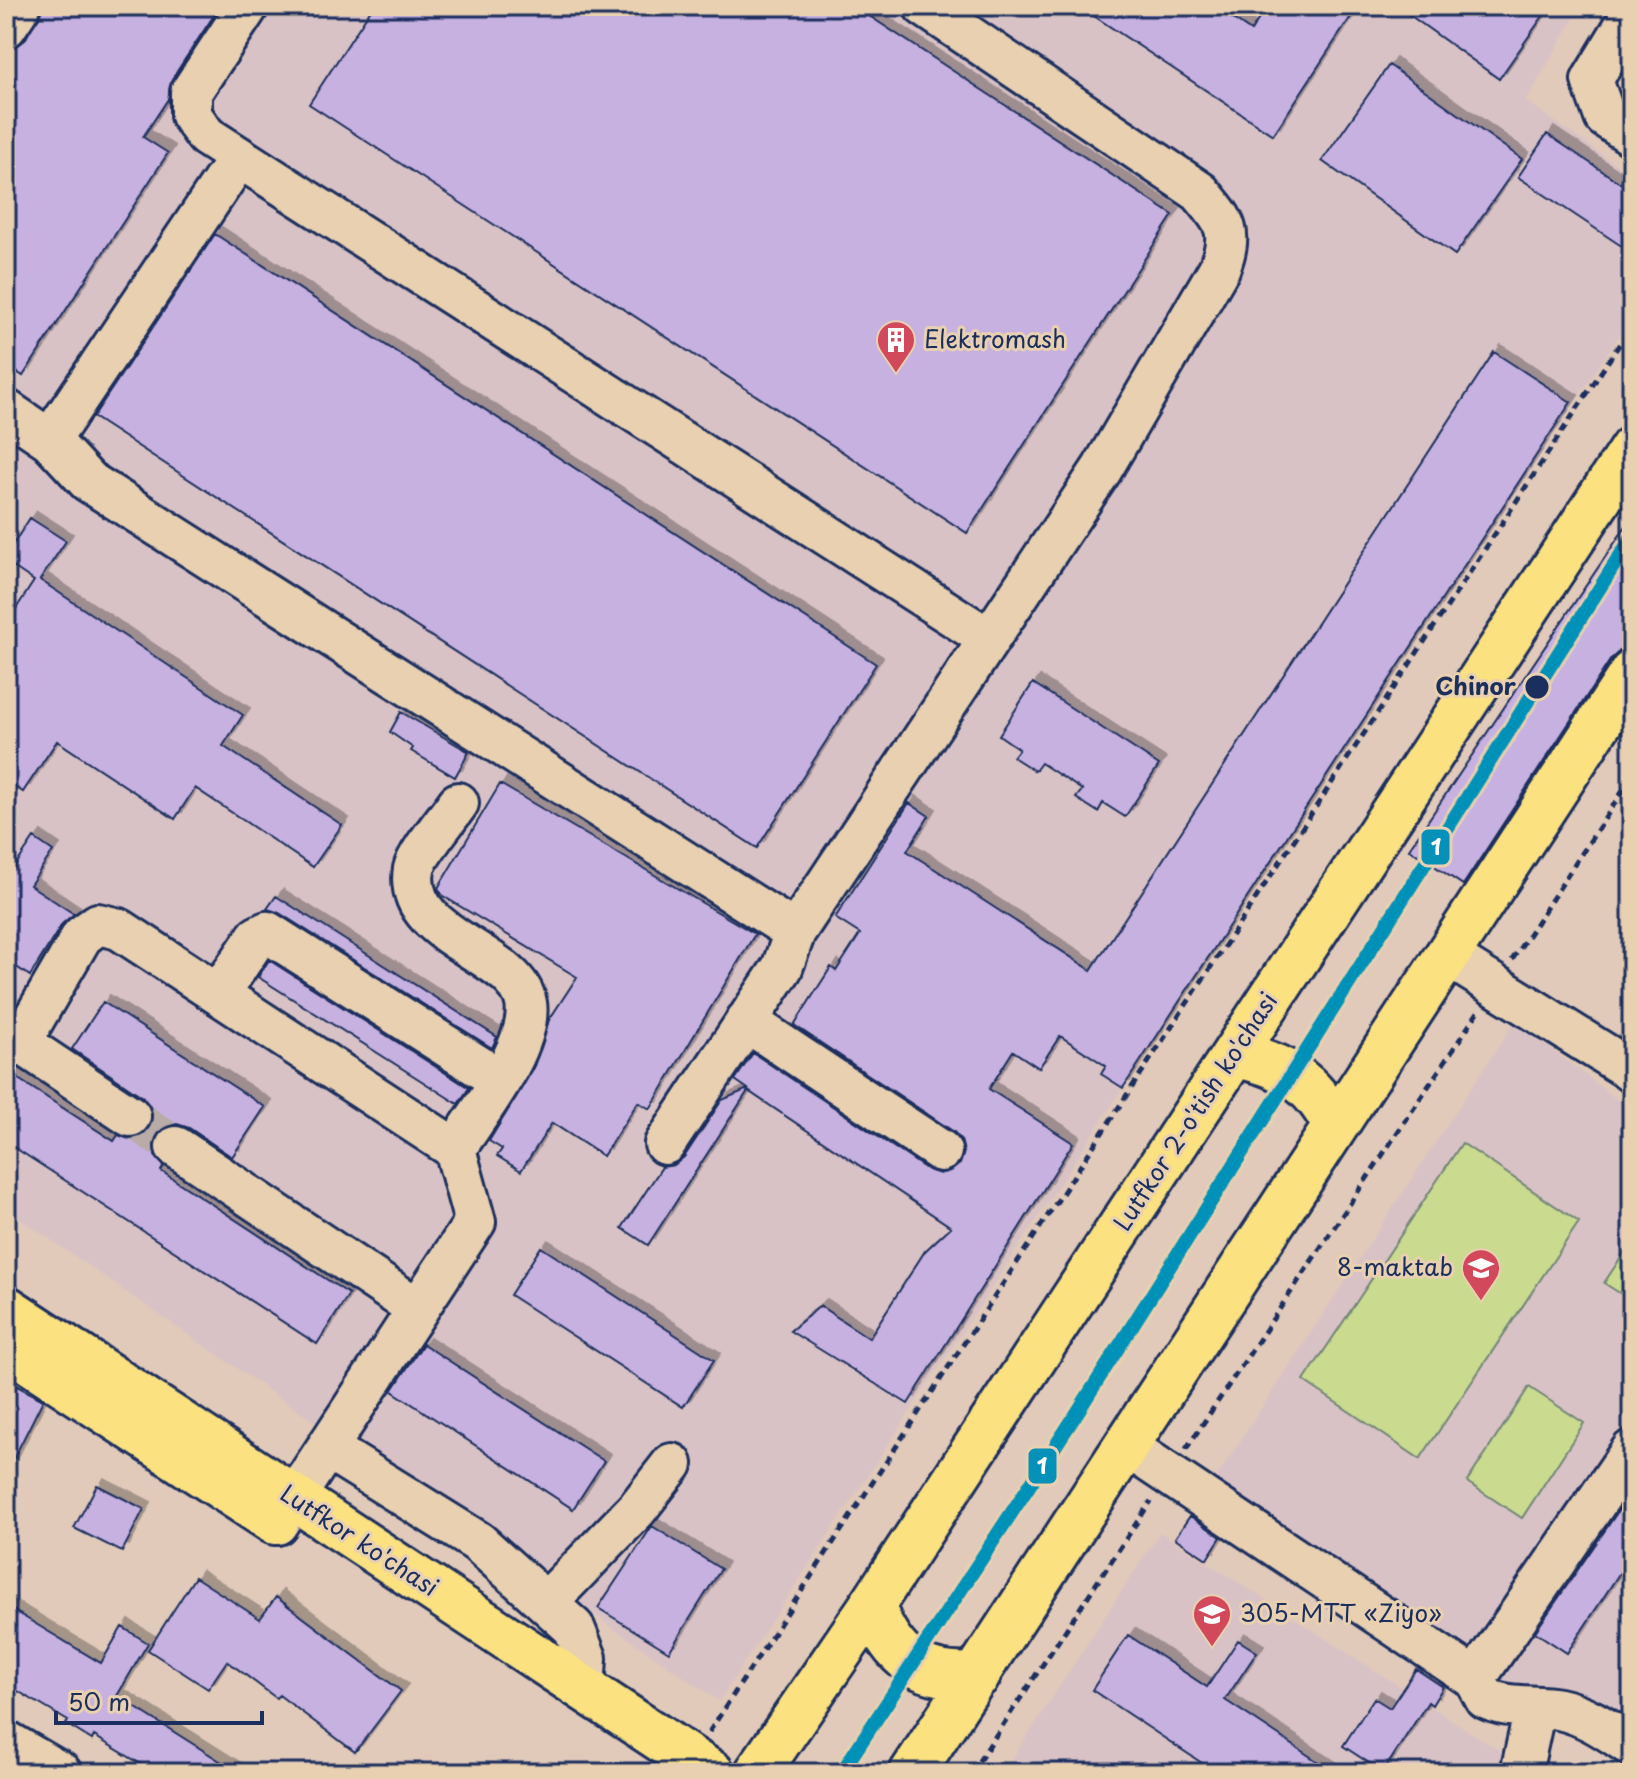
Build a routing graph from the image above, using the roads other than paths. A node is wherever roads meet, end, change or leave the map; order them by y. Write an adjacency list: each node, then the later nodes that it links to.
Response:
1 (20, 6): 5 (street)
2 (248, 6): 7 (street)
3 (924, 6): 11 (street)
4 (1632, 14): 6 (street)
5 (6, 27)
6 (1632, 135)
7 (238, 159): 9 (street); 11 (street)
8 (6, 410): 9 (street)
9 (50, 440): 14 (street)
10 (1632, 449): 19 (main road, Lutfkor 2-o'tish ko'chasi)
11 (989, 639): 14 (street)
12 (1632, 673): 15 (main road)
13 (458, 803): 20 (street)
14 (795, 932): 17 (street)
15 (1446, 955): 21 (street); 23 (main road)
16 (220, 992): 18 (street); 20 (street); 26 (street)
17 (746, 1021): 24 (street); 27 (street)
18 (13, 1038): 22 (street)
19 (1234, 1055): 23 (main road); 37 (main road, Lutfkor 2-o'tish ko'chasi)
20 (509, 1065): 26 (street)
21 (1632, 1071)
22 (130, 1116)
23 (1335, 1126): 31 (main road)
24 (665, 1144)
25 (176, 1147): 29 (street)
26 (455, 1149): 29 (street)
27 (941, 1151)
28 (6, 1308): 35 (main road, Lutfkor ko'chasi)
29 (418, 1309): 32 (street)
30 (6, 1346): 35 (main road, Lutfkor ko'chasi)
31 (1126, 1446): 38 (main road); 39 (street)
32 (327, 1448): 35 (street); 36 (street)
33 (1632, 1450): 39 (street)
34 (672, 1464): 36 (street)
35 (286, 1511): 40 (main road, Lutfkor ko'chasi); 44 (main road, Lutfkor ko'chasi)
36 (546, 1603): 40 (street)
37 (872, 1605): 38 (main road); 46 (main road, Lutfkor 2-o'tish ko'chasi)
38 (978, 1675): 47 (main road)
39 (1475, 1679): 41 (street)
40 (584, 1689): 44 (main road, Lutfkor ko'chasi)
41 (1535, 1708): 43 (street); 48 (street)
42 (6, 1741): 45 (street)
43 (1632, 1746)
44 (687, 1768)
45 (61, 1773)
46 (757, 1773)
47 (912, 1773)
48 (1521, 1773)

